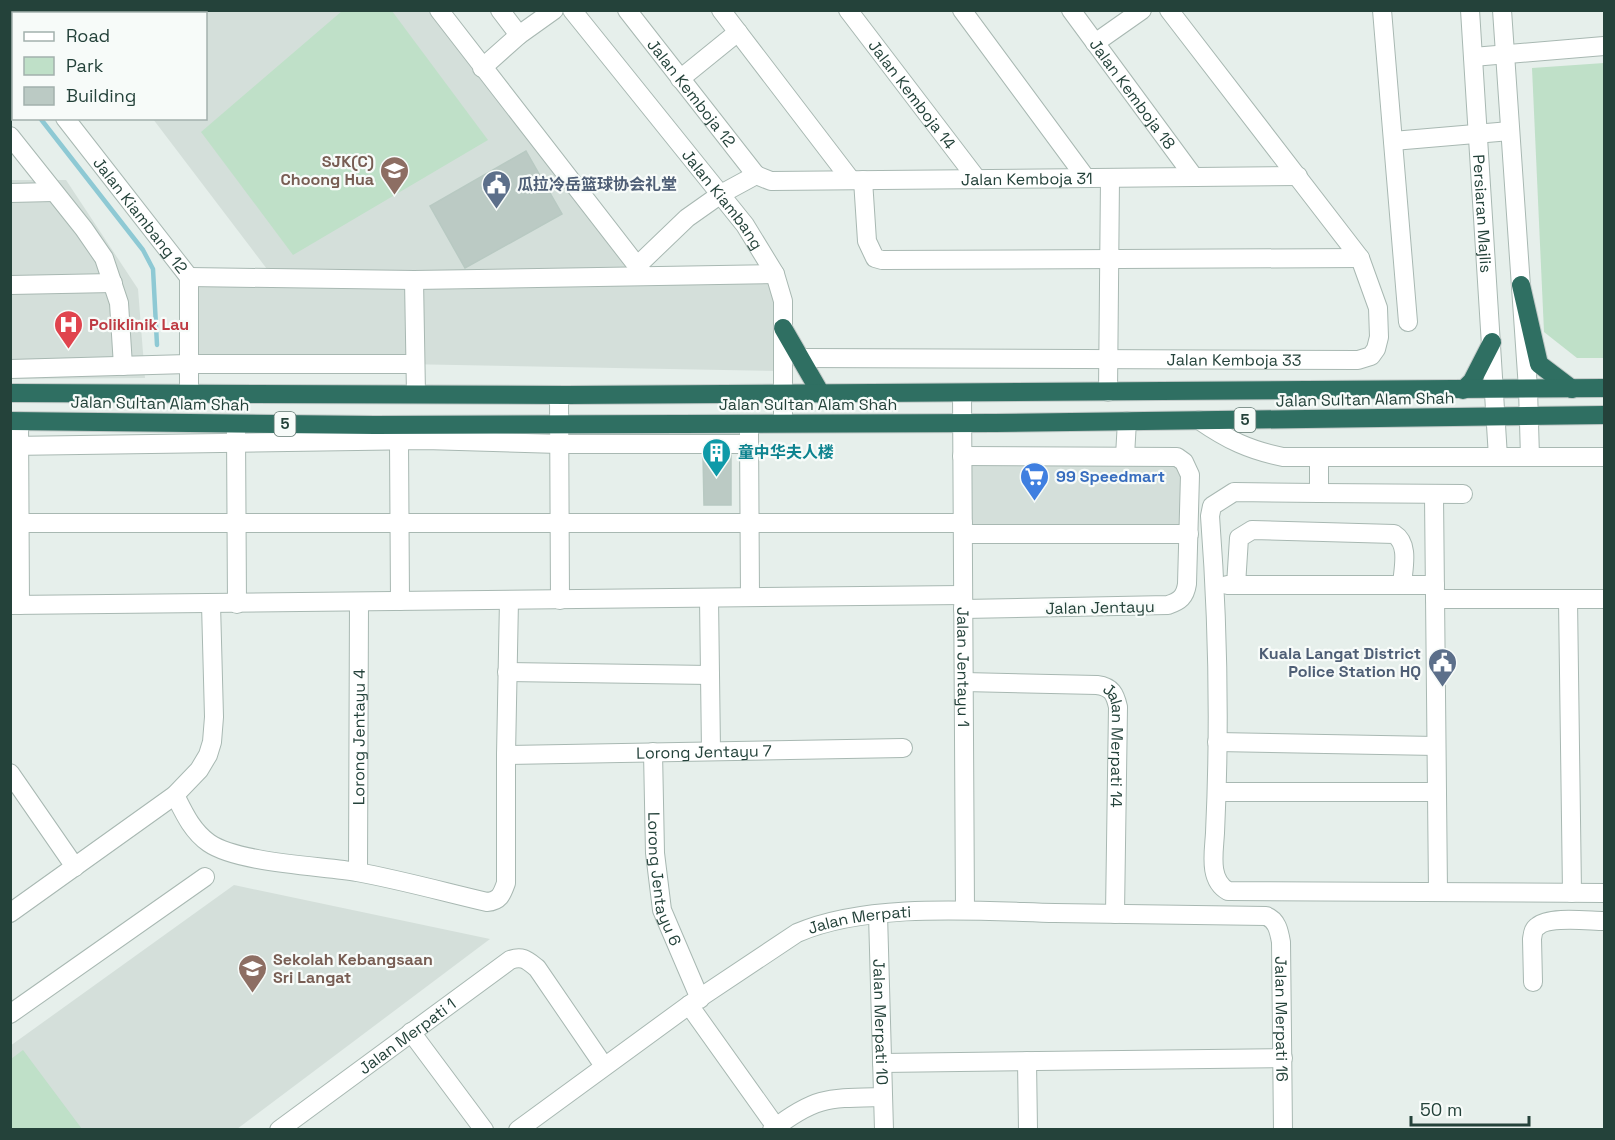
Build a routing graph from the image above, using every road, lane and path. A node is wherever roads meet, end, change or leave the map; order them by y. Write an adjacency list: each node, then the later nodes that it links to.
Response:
1 (439, 10): 21 (street)
2 (501, 10): 16 (street)
3 (554, 10): 16 (street)
4 (572, 10): 37 (street, Jalan Kiambang)
5 (627, 10): 22 (street, Jalan Kemboja 12)
6 (721, 10): 15 (street)
7 (848, 10): 33 (street, Jalan Kemboja 14)
8 (962, 10): 31 (street)
9 (1071, 10): 17 (street, Jalan Kemboja 18)
10 (1142, 10): 17 (street)
11 (1169, 10): 29 (street)
12 (1382, 10): 27 (street)
13 (1470, 10): 20 (street, Persiaran Majlis)
14 (1502, 10): 19 (street, Persiaran Majlis)
15 (738, 32): 22 (street); 34 (street)
16 (519, 35): 21 (street)
17 (1095, 43): 30 (street, Jalan Kemboja 18)
18 (1605, 46): 19 (street)
19 (1505, 54): 20 (street); 24 (street, Persiaran Majlis)
20 (1473, 57): 25 (street, Persiaran Majlis)
21 (482, 68): 40 (street)
22 (680, 79): 28 (street, Jalan Kemboja 12)
23 (67, 120): 42 (street, Jalan Kiambang 12)
24 (1510, 131): 25 (street); 46 (street, Persiaran Majlis)
25 (1478, 134): 27 (street); 49 (street, Persiaran Majlis)
26 (10, 136): 35 (street)
27 (1393, 141): 47 (street)
28 (756, 175): 34 (street, Jalan Kemboja 31); 37 (street)
29 (1298, 176): 30 (street, Jalan Kemboja 31); 38 (street)
30 (1194, 177): 32 (street, Jalan Kemboja 31)
31 (1086, 178): 32 (street, Jalan Kemboja 31); 33 (street, Jalan Kemboja 31)
32 (1110, 178): 39 (street)
33 (977, 179): 34 (street, Jalan Kemboja 31)
34 (857, 180): 39 (street)
35 (53, 192): 36 (street); 44 (street)
36 (10, 193)
37 (721, 194): 40 (street); 41 (street, Jalan Kiambang)
38 (1360, 258): 39 (street); 51 (street, Jalan Kemboja 33)
39 (1109, 259): 51 (street)
40 (641, 271): 41 (street); 43 (street)
41 (775, 274): 48 (street, Jalan Kiambang)
42 (189, 277): 43 (street); 52 (street, Jalan Kiambang 12)
43 (414, 280): 53 (street)
44 (113, 283): 45 (street); 54 (street)
45 (10, 285)
46 (1521, 285): 58 (street, Persiaran Majlis); 59 (highway)
47 (1408, 322)
48 (783, 328): 50 (highway); 66 (street, Jalan Kiambang)
49 (1492, 342): 57 (street, Persiaran Majlis); 60 (highway)
50 (800, 358): 51 (street, Jalan Kemboja 33); 67 (highway)
51 (1108, 360): 61 (street)
52 (188, 364): 53 (street); 54 (street); 64 (street, Jalan Kiambang 12)
53 (415, 364): 65 (street)
54 (123, 366): 55 (street)
55 (10, 369)
56 (1605, 388): 59 (highway, Jalan Sultan Alam Shah / 5)
57 (1494, 389): 58 (highway, Jalan Sultan Alam Shah / 5); 60 (highway, Jalan Sultan Alam Shah / 5); 70 (street, Persiaran Majlis)
58 (1528, 389): 59 (highway, Jalan Sultan Alam Shah / 5); 71 (street, Persiaran Majlis)
59 (1572, 389)
60 (1463, 390): 61 (highway, Jalan Sultan Alam Shah / 5)
61 (1108, 392): 63 (highway, Jalan Sultan Alam Shah / 5)
62 (10, 393): 64 (highway, Jalan Sultan Alam Shah / 5)
63 (962, 393): 67 (highway, Jalan Sultan Alam Shah / 5); 79 (street, Jalan Jentayu 1)
64 (189, 394): 65 (highway, Jalan Sultan Alam Shah / 5)
65 (416, 394): 68 (highway, Jalan Sultan Alam Shah / 5)
66 (783, 394): 67 (highway, Jalan Sultan Alam Shah / 5); 68 (highway, Jalan Sultan Alam Shah / 5); 78 (street, Jalan Kiambang)
67 (822, 394)
68 (559, 395): 76 (street)
69 (1605, 415): 71 (highway, Jalan Sultan Alam Shah / 5)
70 (1495, 416): 71 (highway, Jalan Sultan Alam Shah / 5); 72 (highway, Jalan Sultan Alam Shah / 5); 87 (street, Persiaran Majlis)
71 (1529, 416): 88 (street, Persiaran Majlis)
72 (1200, 420): 74 (highway, Jalan Sultan Alam Shah / 5); 90 (street)
73 (15, 421): 75 (highway, Jalan Sultan Alam Shah / 5); 84 (street)
74 (1126, 421): 79 (highway, Jalan Sultan Alam Shah / 5); 86 (street)
75 (236, 423): 76 (highway, Jalan Sultan Alam Shah / 5); 81 (street)
76 (559, 423): 77 (highway, Jalan Sultan Alam Shah / 5); 82 (street)
77 (749, 423): 78 (highway, Jalan Sultan Alam Shah / 5); 83 (street)
78 (783, 423): 79 (highway, Jalan Sultan Alam Shah / 5)
79 (962, 423): 85 (street, Jalan Jentayu 1)
80 (399, 441): 81 (street); 82 (street); 96 (street)
81 (236, 442): 84 (street); 95 (street)
82 (559, 444): 83 (street); 97 (street)
83 (749, 444): 98 (street)
84 (15, 446): 94 (street)
85 (962, 456): 86 (street); 99 (street, Jalan Jentayu 1)
86 (1125, 456): 100 (street, Jalan Jentayu)
87 (1498, 457): 88 (street); 90 (street)
88 (1530, 457): 89 (street)
89 (1605, 457)
90 (1319, 458): 91 (street)
91 (1319, 493): 93 (street); 101 (street)
92 (1463, 495): 93 (street)
93 (1434, 496): 104 (street)
94 (15, 523): 95 (street); 116 (street)
95 (237, 523): 96 (street); 115 (street)
96 (399, 523): 97 (street); 111 (street)
97 (559, 523): 98 (street); 110 (street)
98 (749, 523): 99 (street); 105 (street)
99 (963, 529): 100 (street); 113 (street, Jalan Jentayu 1)
100 (1188, 534): 113 (street, Jalan Jentayu)
101 (1216, 585): 102 (street); 120 (street)
102 (1236, 585): 103 (street); 103 (street)
103 (1402, 585): 104 (street)
104 (1435, 592): 107 (street); 121 (street)
105 (750, 597): 106 (street, Jalan Jentayu); 113 (street, Jalan Jentayu)
106 (710, 598): 110 (street, Jalan Jentayu); 118 (street)
107 (1568, 599): 108 (street); 134 (street)
108 (1605, 599)
109 (509, 600): 110 (street, Jalan Jentayu); 111 (street, Jalan Jentayu); 117 (street)
110 (560, 600)
111 (400, 601): 112 (street, Jalan Jentayu)
112 (359, 602): 115 (street, Jalan Jentayu); 131 (street, Lorong Jentayu 4)
113 (963, 602): 119 (street, Jalan Jentayu 1)
114 (211, 604): 115 (street, Jalan Jentayu); 116 (street, Jalan Jentayu); 129 (street)
115 (237, 604)
116 (15, 605)
117 (507, 672): 118 (street); 125 (street)
118 (710, 675): 123 (street)
119 (964, 682): 136 (street, Jalan Jentayu 1); 139 (street, Jalan Merpati 14)
120 (1216, 742): 121 (street); 127 (street)
121 (1436, 746): 128 (street)
122 (903, 748): 123 (street, Lorong Jentayu 7)
123 (711, 751): 124 (street, Lorong Jentayu 7)
124 (653, 752): 125 (street, Lorong Jentayu 7); 143 (street, Lorong Jentayu 6)
125 (506, 754): 131 (street)
126 (10, 773): 130 (street)
127 (1217, 792): 128 (street); 133 (street)
128 (1437, 792): 133 (street)
129 (175, 795): 130 (street); 131 (street)
130 (75, 867): 137 (street)
131 (358, 872)
132 (205, 877): 144 (street)
133 (1438, 892): 134 (street)
134 (1572, 893): 135 (street)
135 (1605, 893)
136 (965, 910): 138 (street, Jalan Merpati); 139 (street, Jalan Merpati)
137 (10, 914)
138 (878, 914): 143 (street, Jalan Merpati); 148 (street, Jalan Merpati 10)
139 (1115, 914): 140 (street, Jalan Merpati)
140 (1266, 916): 146 (street, Jalan Merpati 16)
141 (1605, 921): 142 (street)
142 (1533, 982)
143 (694, 1002): 149 (street, Jalan Merpati); 153 (street, Lorong Jentayu 6)
144 (10, 1014)
145 (411, 1032): 149 (street, Jalan Merpati 1); 151 (street, Jalan Merpati 1); 155 (street)
146 (1283, 1058): 147 (street); 159 (street, Jalan Merpati 16)
147 (1027, 1061): 148 (street); 158 (street)
148 (882, 1062): 150 (street, Jalan Merpati 10)
149 (604, 1066): 152 (street, Jalan Merpati)
150 (883, 1097): 153 (street); 157 (street, Jalan Merpati 10)
151 (300, 1123): 154 (street, Jalan Merpati 1)
152 (541, 1123): 156 (street, Jalan Merpati)
153 (774, 1128)
154 (279, 1130)
155 (484, 1130)
156 (518, 1130)
157 (884, 1130)
158 (1028, 1130)
159 (1283, 1130)

